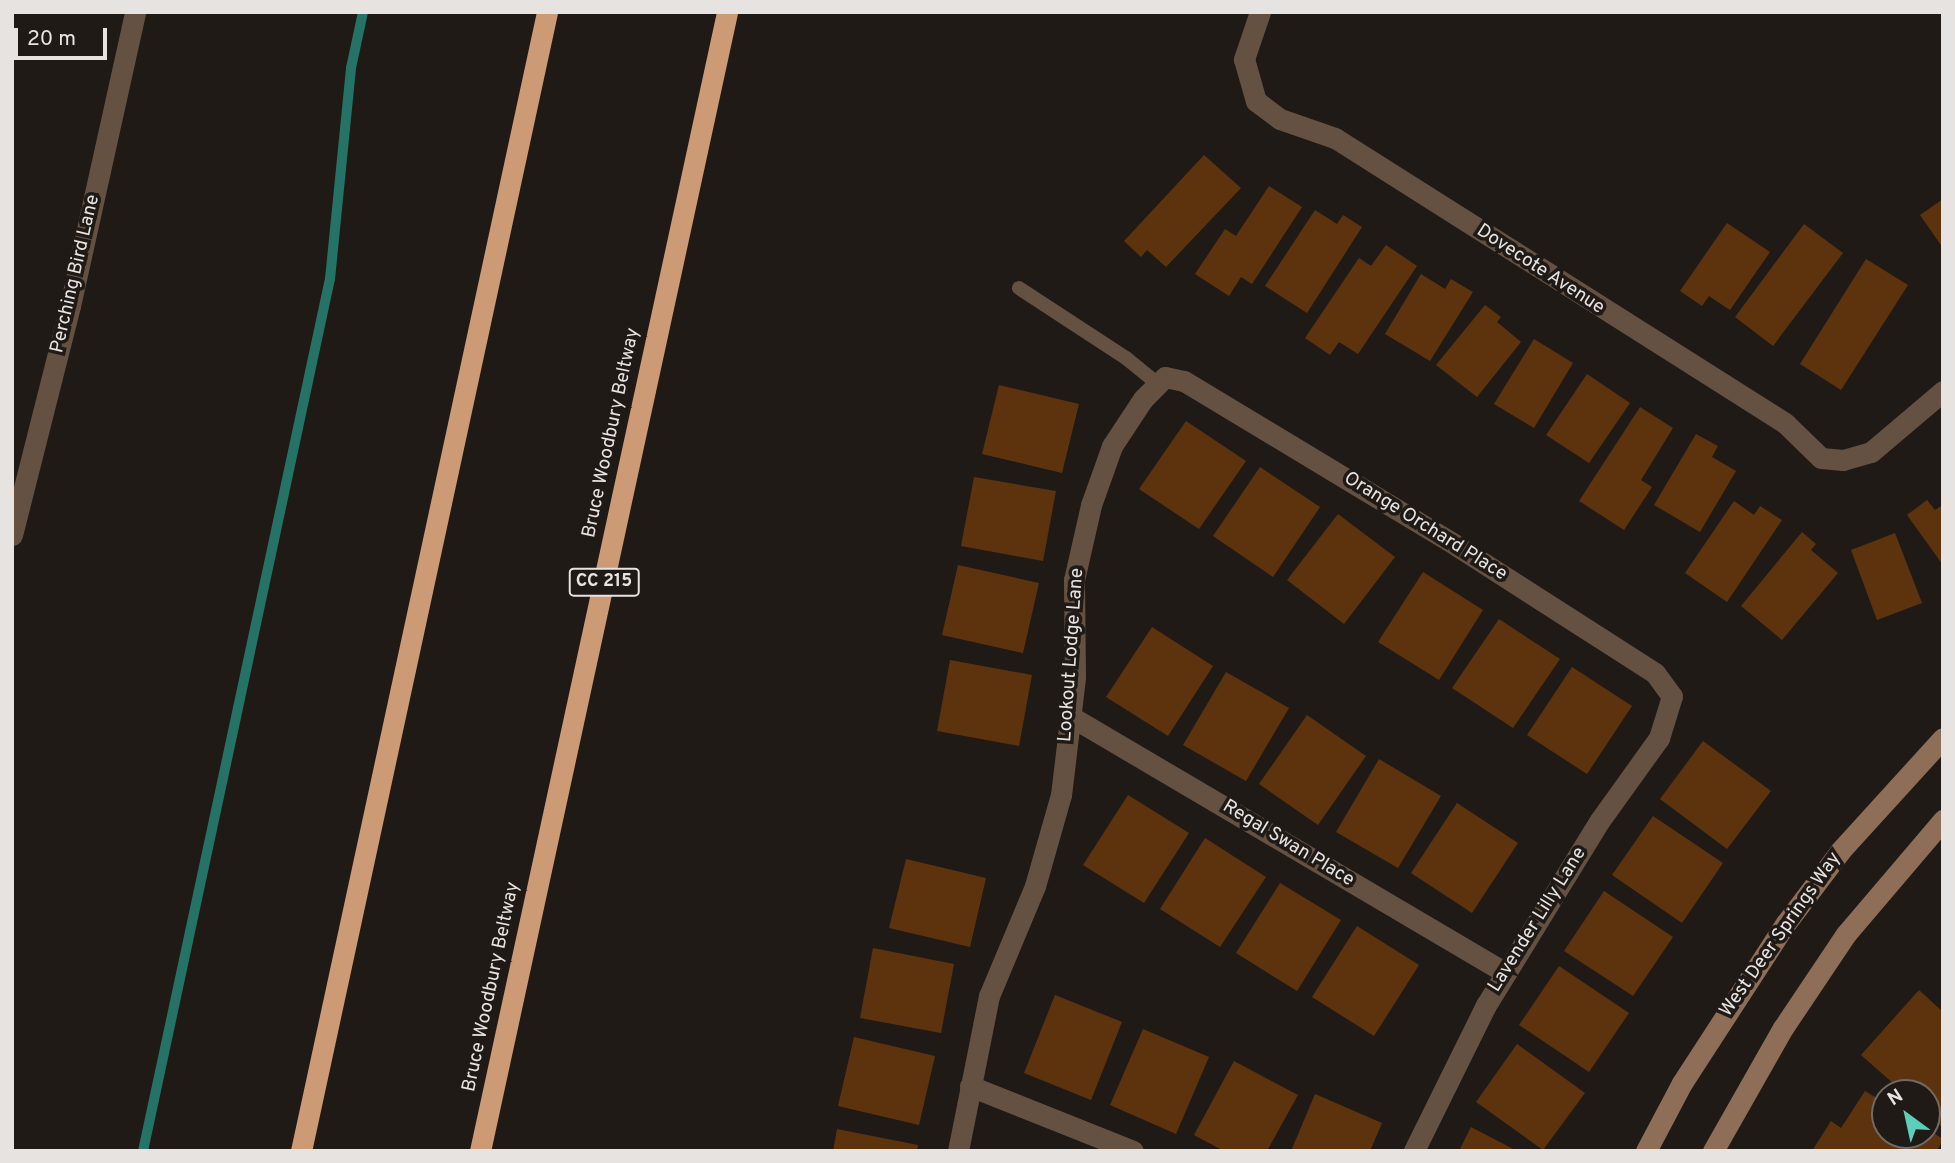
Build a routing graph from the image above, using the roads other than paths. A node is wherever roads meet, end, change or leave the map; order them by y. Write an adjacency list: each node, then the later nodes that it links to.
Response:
1 (135, 12): 10 (street, Perching Bird Lane)
2 (537, 12): 6 (highway)
3 (547, 12): 6 (highway)
4 (727, 12): 18 (highway, Bruce Woodbury Beltway / CC 215)
5 (1260, 12): 9 (street, Dovecote Avenue)
6 (524, 118): 17 (highway)
7 (1019, 288): 8 (lane)
8 (1162, 380): 11 (street, Orange Orchard Place); 12 (street, Lookout Lodge Lane)
9 (1943, 391)
10 (12, 535)
11 (1672, 696): 15 (street, Lavender Lilly Lane)
12 (1070, 716): 15 (street, Regal Swan Place); 16 (street, Lookout Lodge Lane)
13 (1943, 738): 22 (main road, West Deer Springs Way)
14 (1943, 820): 23 (main road)
15 (1506, 973): 21 (street, Lavender Lilly Lane)
16 (970, 1086): 19 (street, Lookout Lodge Lane); 20 (street)
17 (301, 1151)
18 (480, 1151)
19 (958, 1151)
20 (1133, 1151)
21 (1414, 1151)
22 (1646, 1151)
23 (1713, 1151)

